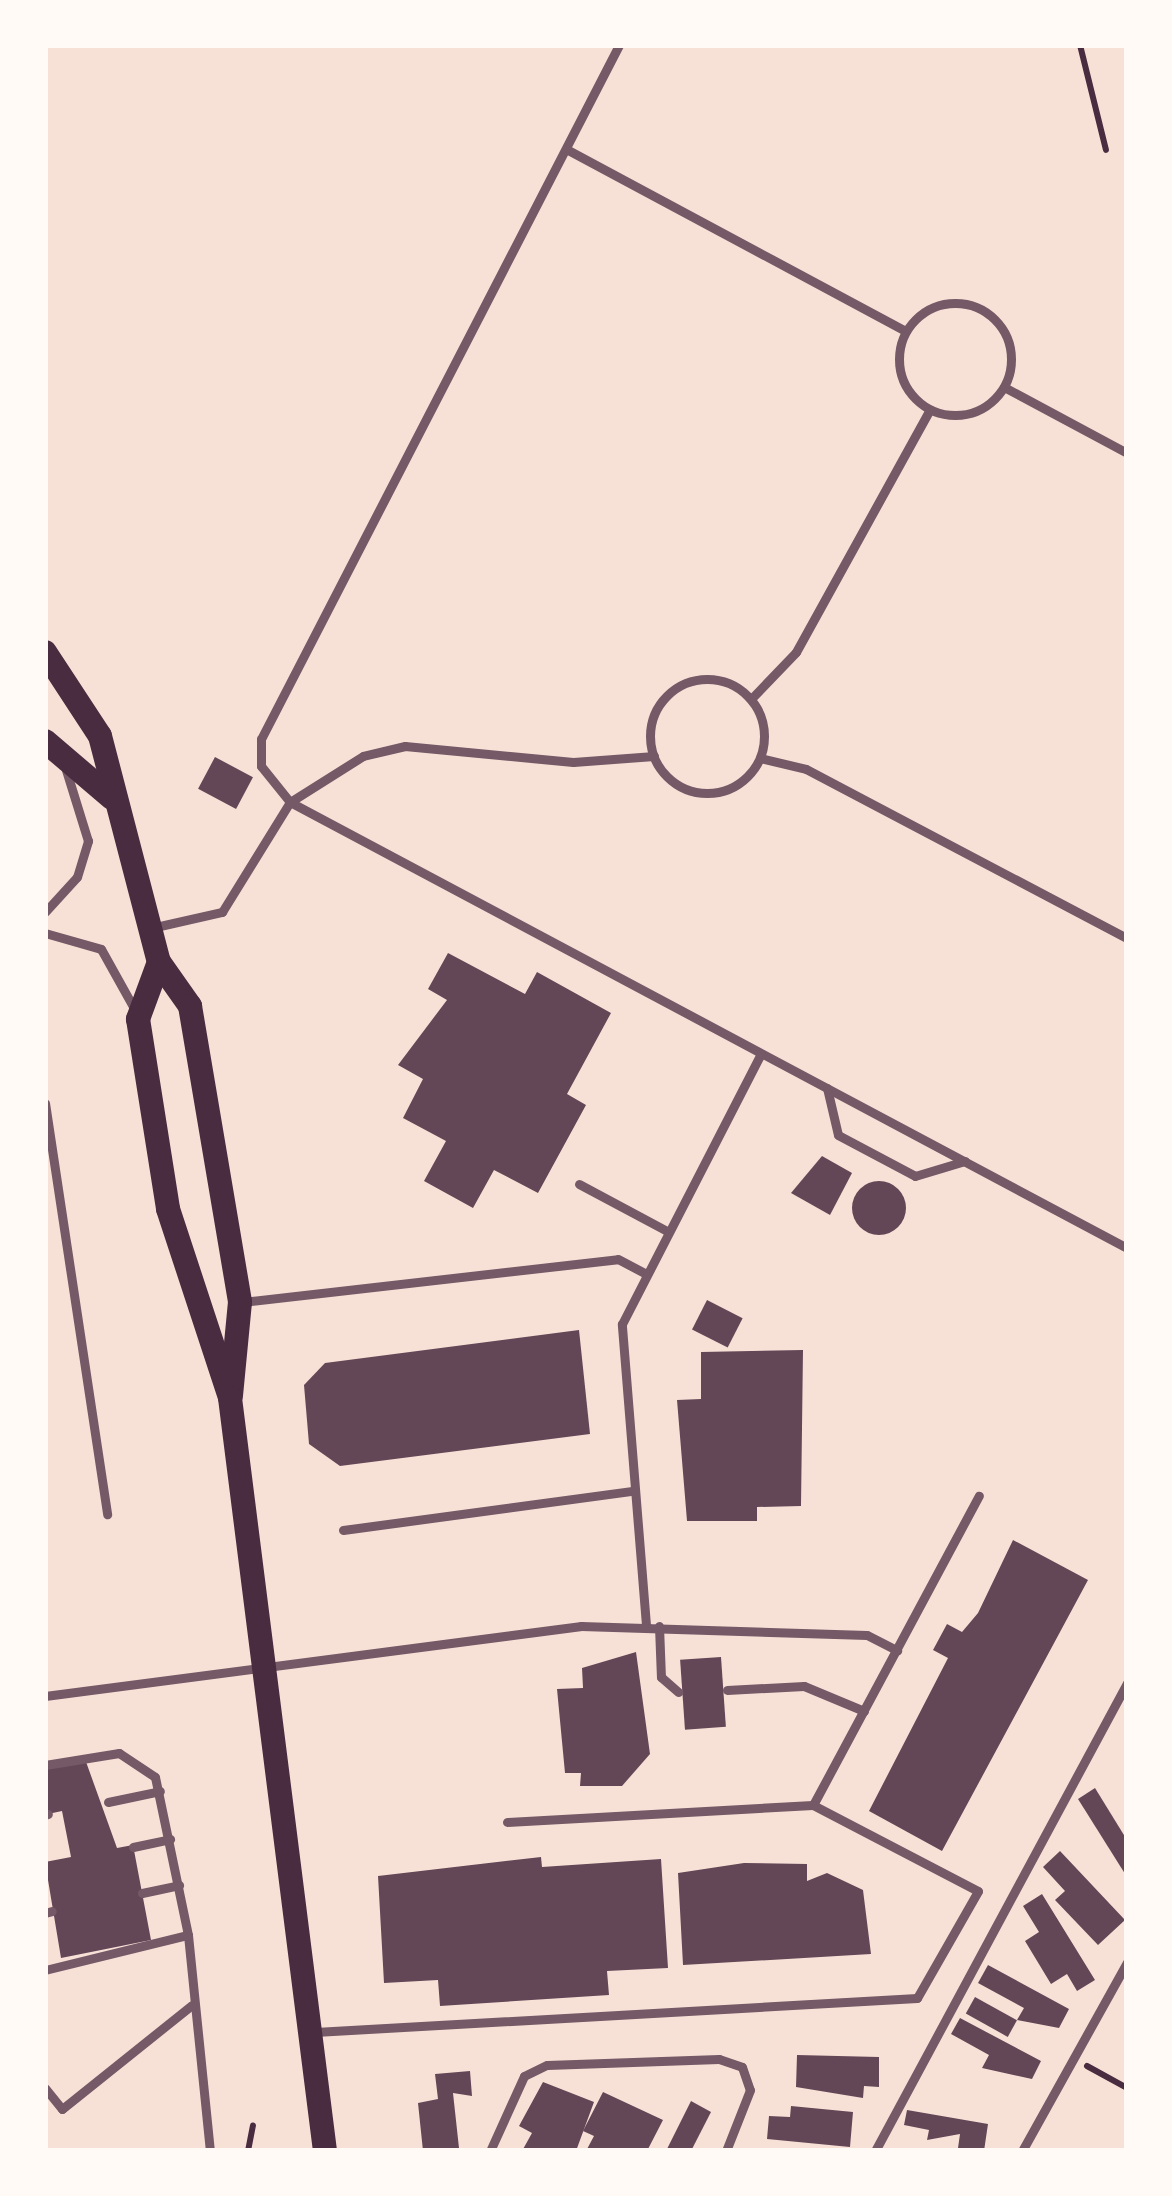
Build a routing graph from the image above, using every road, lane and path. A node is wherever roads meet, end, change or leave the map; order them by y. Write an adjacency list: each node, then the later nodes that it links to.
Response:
1 (619, 45): 3 (lane)
2 (1080, 45): 4 (path)
3 (568, 150): 5 (lane); 16 (lane)
4 (1106, 151)
5 (906, 331): 6 (lane); 7 (lane)
6 (1004, 387): 7 (lane); 8 (lane)
7 (930, 409): 10 (lane)
8 (1127, 453)
9 (45, 652): 15 (main road)
10 (751, 699): 12 (lane); 13 (lane)
11 (45, 741): 14 (main road)
12 (654, 756): 13 (lane); 16 (lane)
13 (760, 758): 20 (lane)
14 (64, 765): 15 (main road); 17 (lane)
15 (112, 799): 18 (main road)
16 (290, 802): 18 (lane); 23 (lane)
17 (45, 911)
18 (151, 928): 21 (main road)
19 (45, 933): 22 (lane)
20 (1127, 938)
21 (159, 962): 22 (main road); 31 (main road)
22 (138, 1018): 32 (main road)
23 (761, 1054): 24 (lane); 28 (lane)
24 (827, 1088): 26 (lane); 26 (lane)
25 (45, 1103): 35 (lane)
26 (965, 1161): 29 (lane)
27 (579, 1184): 28 (lane)
28 (668, 1231): 30 (lane)
29 (1127, 1248)
30 (644, 1274): 31 (lane); 33 (lane)
31 (240, 1302): 32 (main road)
32 (230, 1398): 40 (main road)
33 (632, 1491): 36 (lane); 37 (lane)
34 (979, 1496): 39 (lane)
35 (107, 1514)
36 (343, 1530)
37 (646, 1625): 38 (lane); 40 (lane)
38 (659, 1626): 39 (lane); 43 (lane)
39 (897, 1650): 45 (lane)
40 (263, 1672): 44 (lane); 59 (main road)
41 (1127, 1683): 69 (lane)
42 (727, 1690): 45 (lane)
43 (678, 1692)
44 (45, 1696)
45 (864, 1711): 49 (lane)
46 (45, 1765): 47 (lane)
47 (160, 1791): 48 (lane); 51 (lane)
48 (108, 1802)
49 (814, 1805): 50 (lane); 59 (lane)
50 (506, 1822)
51 (170, 1840): 52 (lane); 53 (lane)
52 (133, 1847)
53 (179, 1886): 54 (lane); 55 (lane)
54 (142, 1893)
55 (188, 1935): 57 (lane); 58 (lane)
56 (1127, 1963): 60 (lane)
57 (45, 1970)
58 (192, 2005): 61 (lane); 64 (lane)
59 (309, 2032): 66 (main road)
60 (1073, 2059): 62 (path); 70 (lane)
61 (45, 2087)
62 (1127, 2088)
63 (254, 2125): 65 (path)
64 (210, 2151)
65 (248, 2151)
66 (325, 2151)
67 (490, 2151): 68 (lane)
68 (726, 2151)
69 (874, 2151)
70 (1022, 2151)

